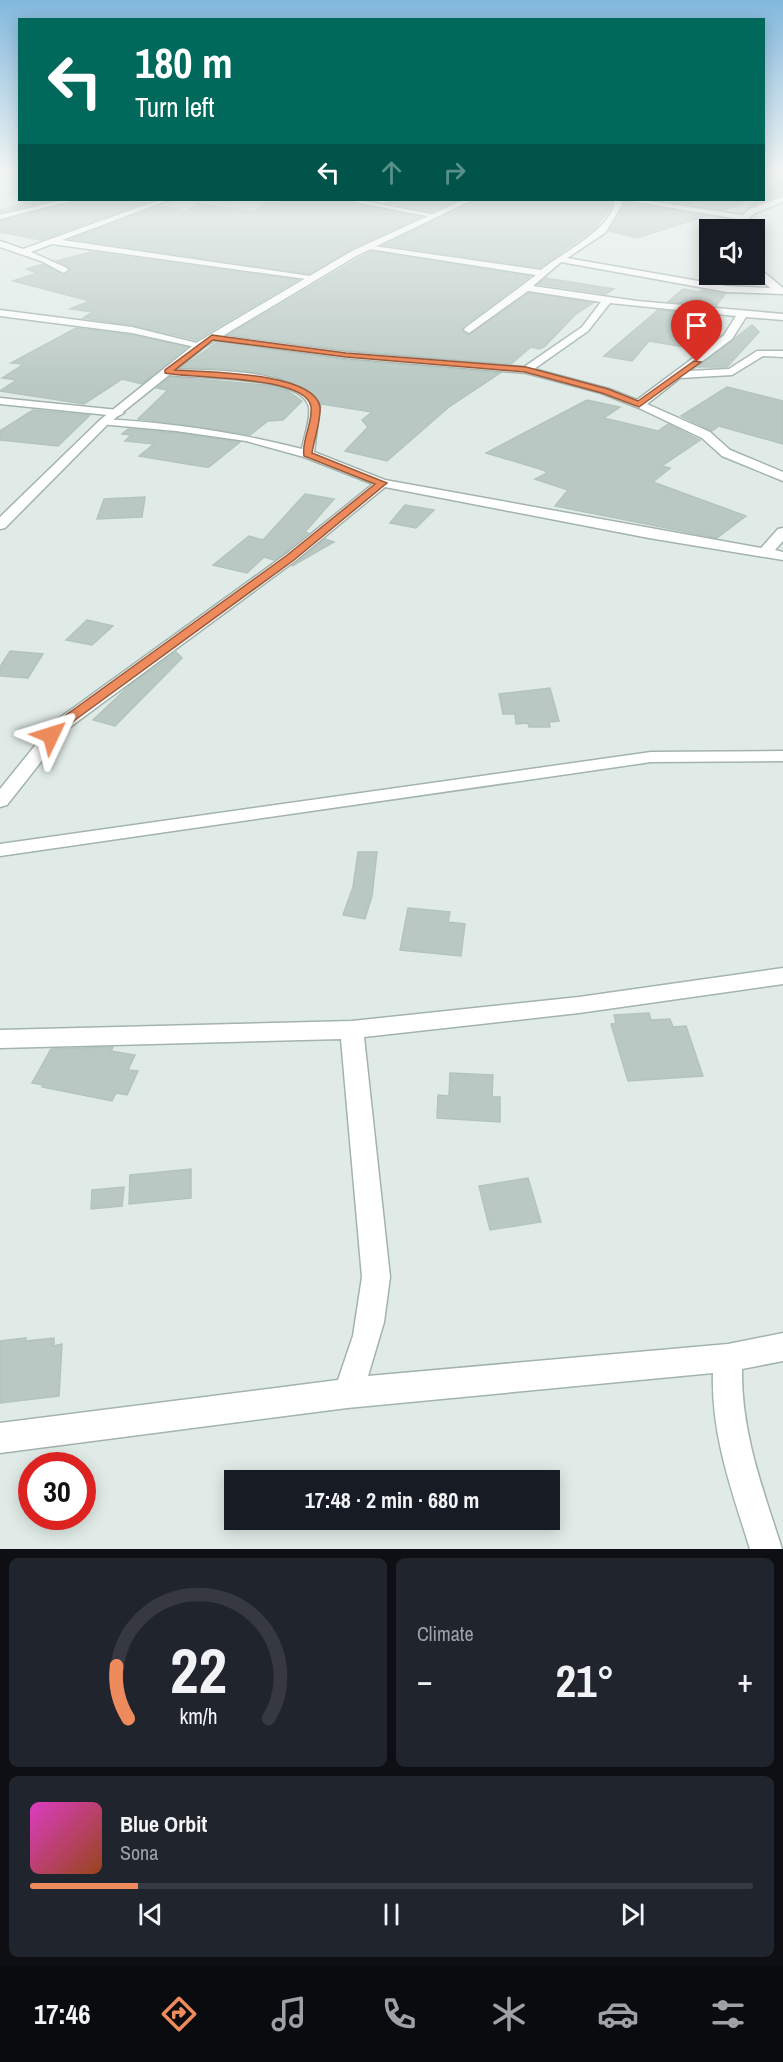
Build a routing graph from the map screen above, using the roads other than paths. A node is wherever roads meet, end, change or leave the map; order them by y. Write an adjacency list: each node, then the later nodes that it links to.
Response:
1 (1, 244): 7 (street)
2 (47, 244): 7 (street)
3 (72, 244): 11 (street)
4 (374, 244): 6 (street)
5 (582, 244): 8 (street)
6 (367, 248): 10 (street); 11 (street)
7 (25, 251): 9 (street)
8 (559, 259): 10 (street); 15 (street)
9 (64, 270)
10 (542, 273): 13 (street)
11 (313, 277): 22 (street)
12 (765, 283): 15 (street)
13 (526, 288): 14 (street); 21 (street)
14 (607, 300): 17 (street); 25 (street)
15 (777, 300): 17 (street); 18 (street)
16 (0, 313): 19 (street)
17 (743, 313): 27 (street)
18 (783, 317)
19 (42, 318): 20 (street); 23 (street)
20 (0, 321)
21 (469, 330)
22 (212, 337): 23 (street); 25 (street)
23 (200, 345): 26 (street)
24 (783, 354): 27 (street)
25 (526, 370): 29 (street)
26 (167, 372): 30 (street); 32 (street)
27 (681, 375): 29 (street)
28 (0, 401): 30 (street)
29 (639, 404): 33 (street)
30 (118, 413): 31 (street)
31 (104, 422): 32 (street); 35 (street)
32 (308, 454): 34 (street)
33 (783, 477)
34 (382, 483): 37 (street); 40 (street)
35 (0, 525)
36 (783, 532): 37 (street)
37 (764, 554): 38 (street)
38 (783, 556)
39 (783, 756): 41 (street)
40 (0, 801)
41 (0, 850)
42 (783, 976): 43 (street)
43 (352, 1030): 44 (street); 47 (street)
44 (0, 1039)
45 (783, 1347): 46 (street)
46 (728, 1358): 47 (street); 49 (street)
47 (347, 1393): 48 (street)
48 (0, 1438)
49 (766, 1549)

